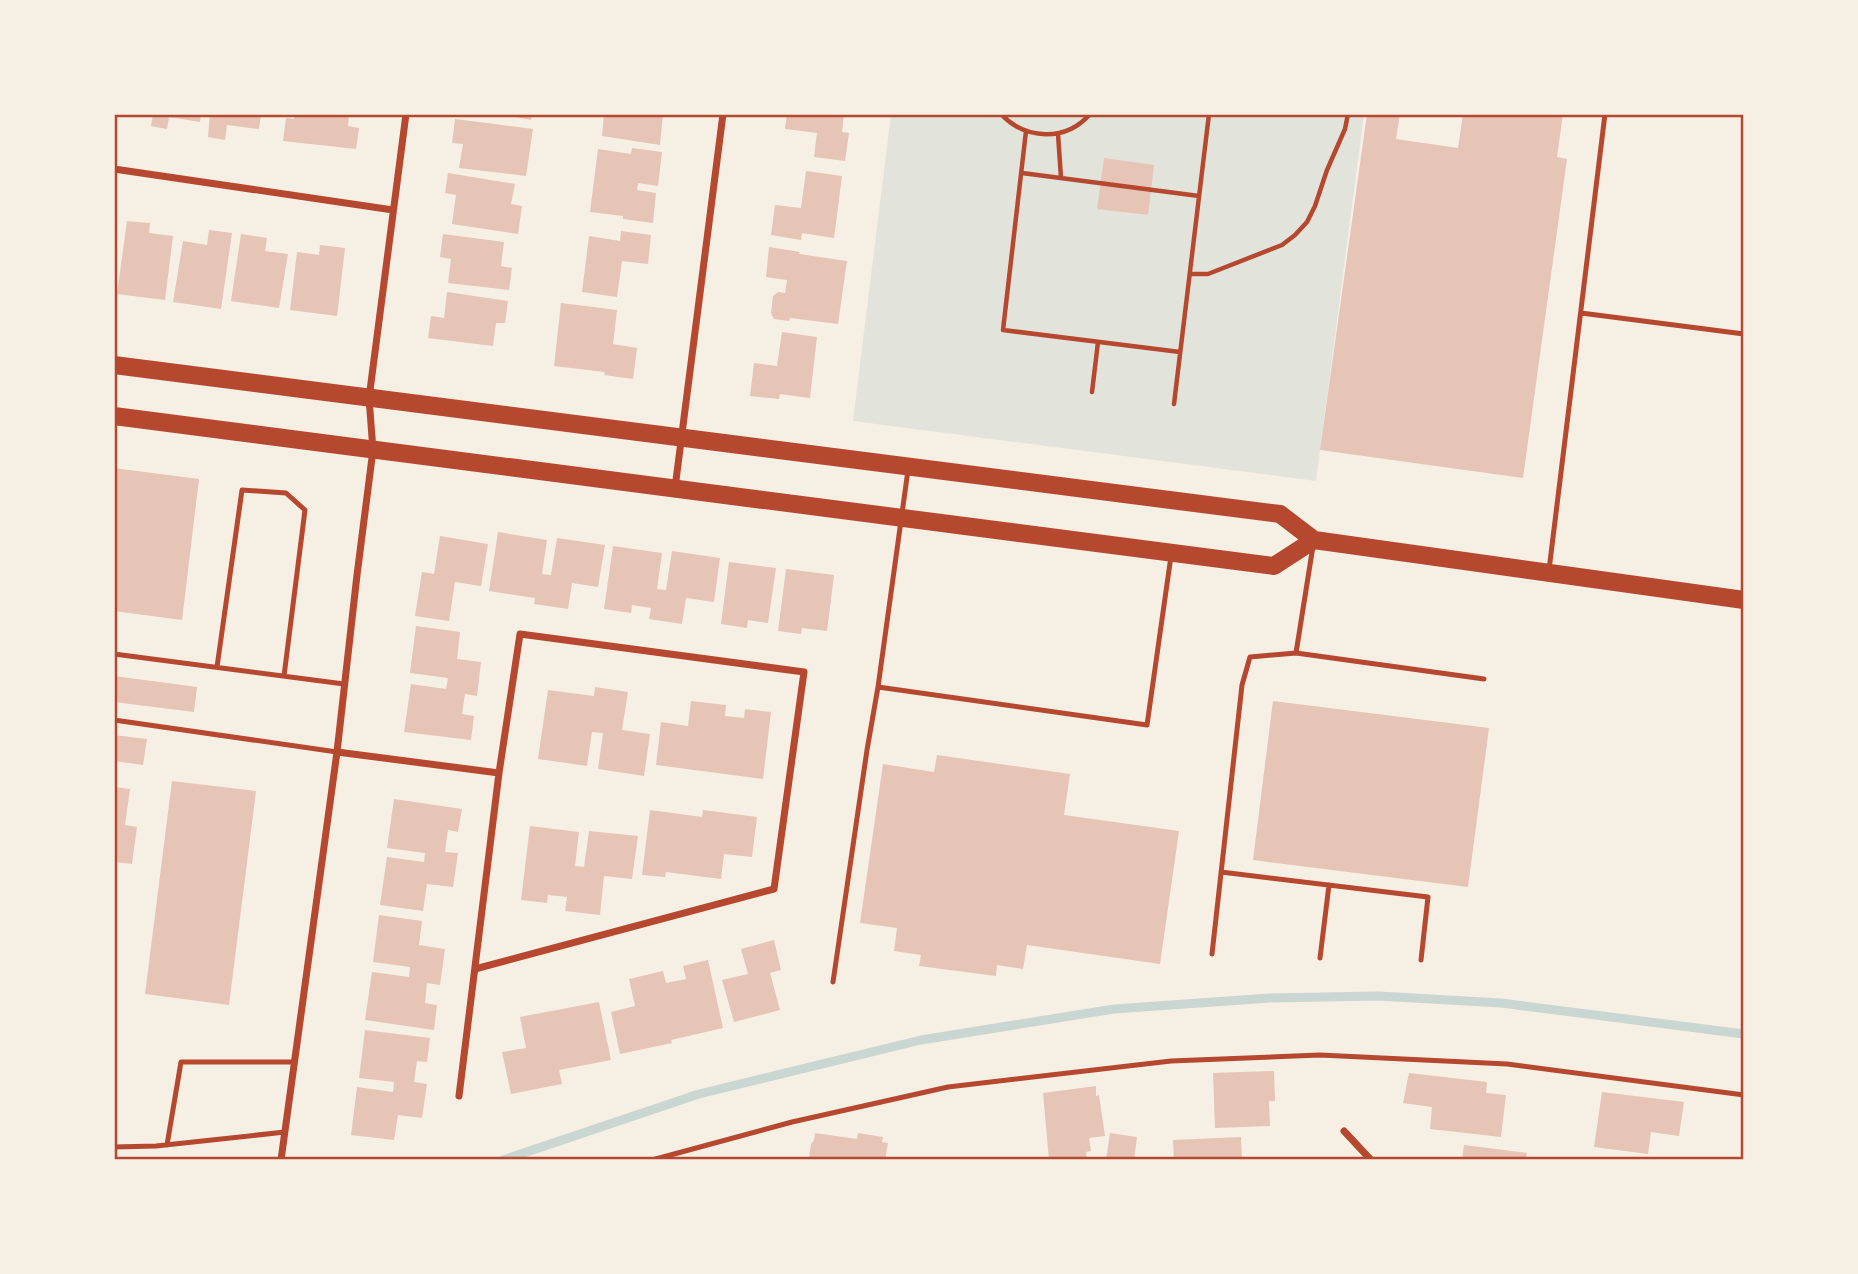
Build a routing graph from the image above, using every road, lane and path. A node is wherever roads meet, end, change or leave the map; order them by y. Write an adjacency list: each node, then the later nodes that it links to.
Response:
1 (407, 114): 14 (street)
2 (723, 114): 25 (street)
3 (1001, 114): 8 (path)
4 (1090, 114): 9 (path)
5 (1209, 114): 13 (path)
6 (1348, 114): 15 (path)
7 (1605, 114): 16 (lane)
8 (1026, 131): 9 (path); 11 (path)
9 (1058, 134): 12 (path)
10 (114, 169): 14 (street)
11 (1022, 173): 12 (path); 18 (path)
12 (1060, 178): 13 (path)
13 (1199, 195): 15 (path)
14 (393, 210): 22 (street)
15 (1190, 274): 19 (path)
16 (1581, 313): 17 (lane); 32 (lane)
17 (1744, 334)
18 (1098, 342): 19 (path); 21 (path)
19 (1180, 352): 23 (path)
20 (114, 365): 22 (main road)
21 (1092, 392)
22 (369, 398): 25 (main road); 26 (street)
23 (1174, 404)
24 (114, 416): 26 (main road)
25 (682, 437): 27 (main road); 28 (street)
26 (373, 450): 28 (main road); 39 (street)
27 (909, 467): 29 (lane); 30 (main road)
28 (675, 489): 29 (main road)
29 (902, 519): 31 (main road); 40 (lane)
30 (1314, 540): 31 (main road); 32 (main road); 34 (lane)
31 (1171, 552): 40 (lane)
32 (1549, 573): 33 (main road)
33 (1744, 600)
34 (1296, 653): 38 (lane); 44 (lane)
35 (114, 654): 36 (lane)
36 (217, 667): 37 (lane); 37 (lane)
37 (284, 676): 39 (lane)
38 (1484, 679)
39 (344, 684): 42 (street)
40 (878, 687): 50 (lane)
41 (114, 720): 42 (lane)
42 (337, 752): 43 (street); 51 (street)
43 (499, 773): 49 (street); 49 (street)
44 (1221, 872): 45 (lane); 46 (lane)
45 (1329, 885): 47 (lane); 48 (lane)
46 (1212, 954)
47 (1320, 958)
48 (1421, 960)
49 (475, 969): 53 (street)
50 (833, 982)
51 (295, 1062): 55 (street); 56 (lane)
52 (1744, 1095): 59 (lane)
53 (459, 1096)
54 (1343, 1130): 60 (street)
55 (285, 1132): 56 (lane); 58 (street)
56 (167, 1145): 57 (lane)
57 (114, 1147)
58 (281, 1160)
59 (652, 1160)
60 (1371, 1160)

